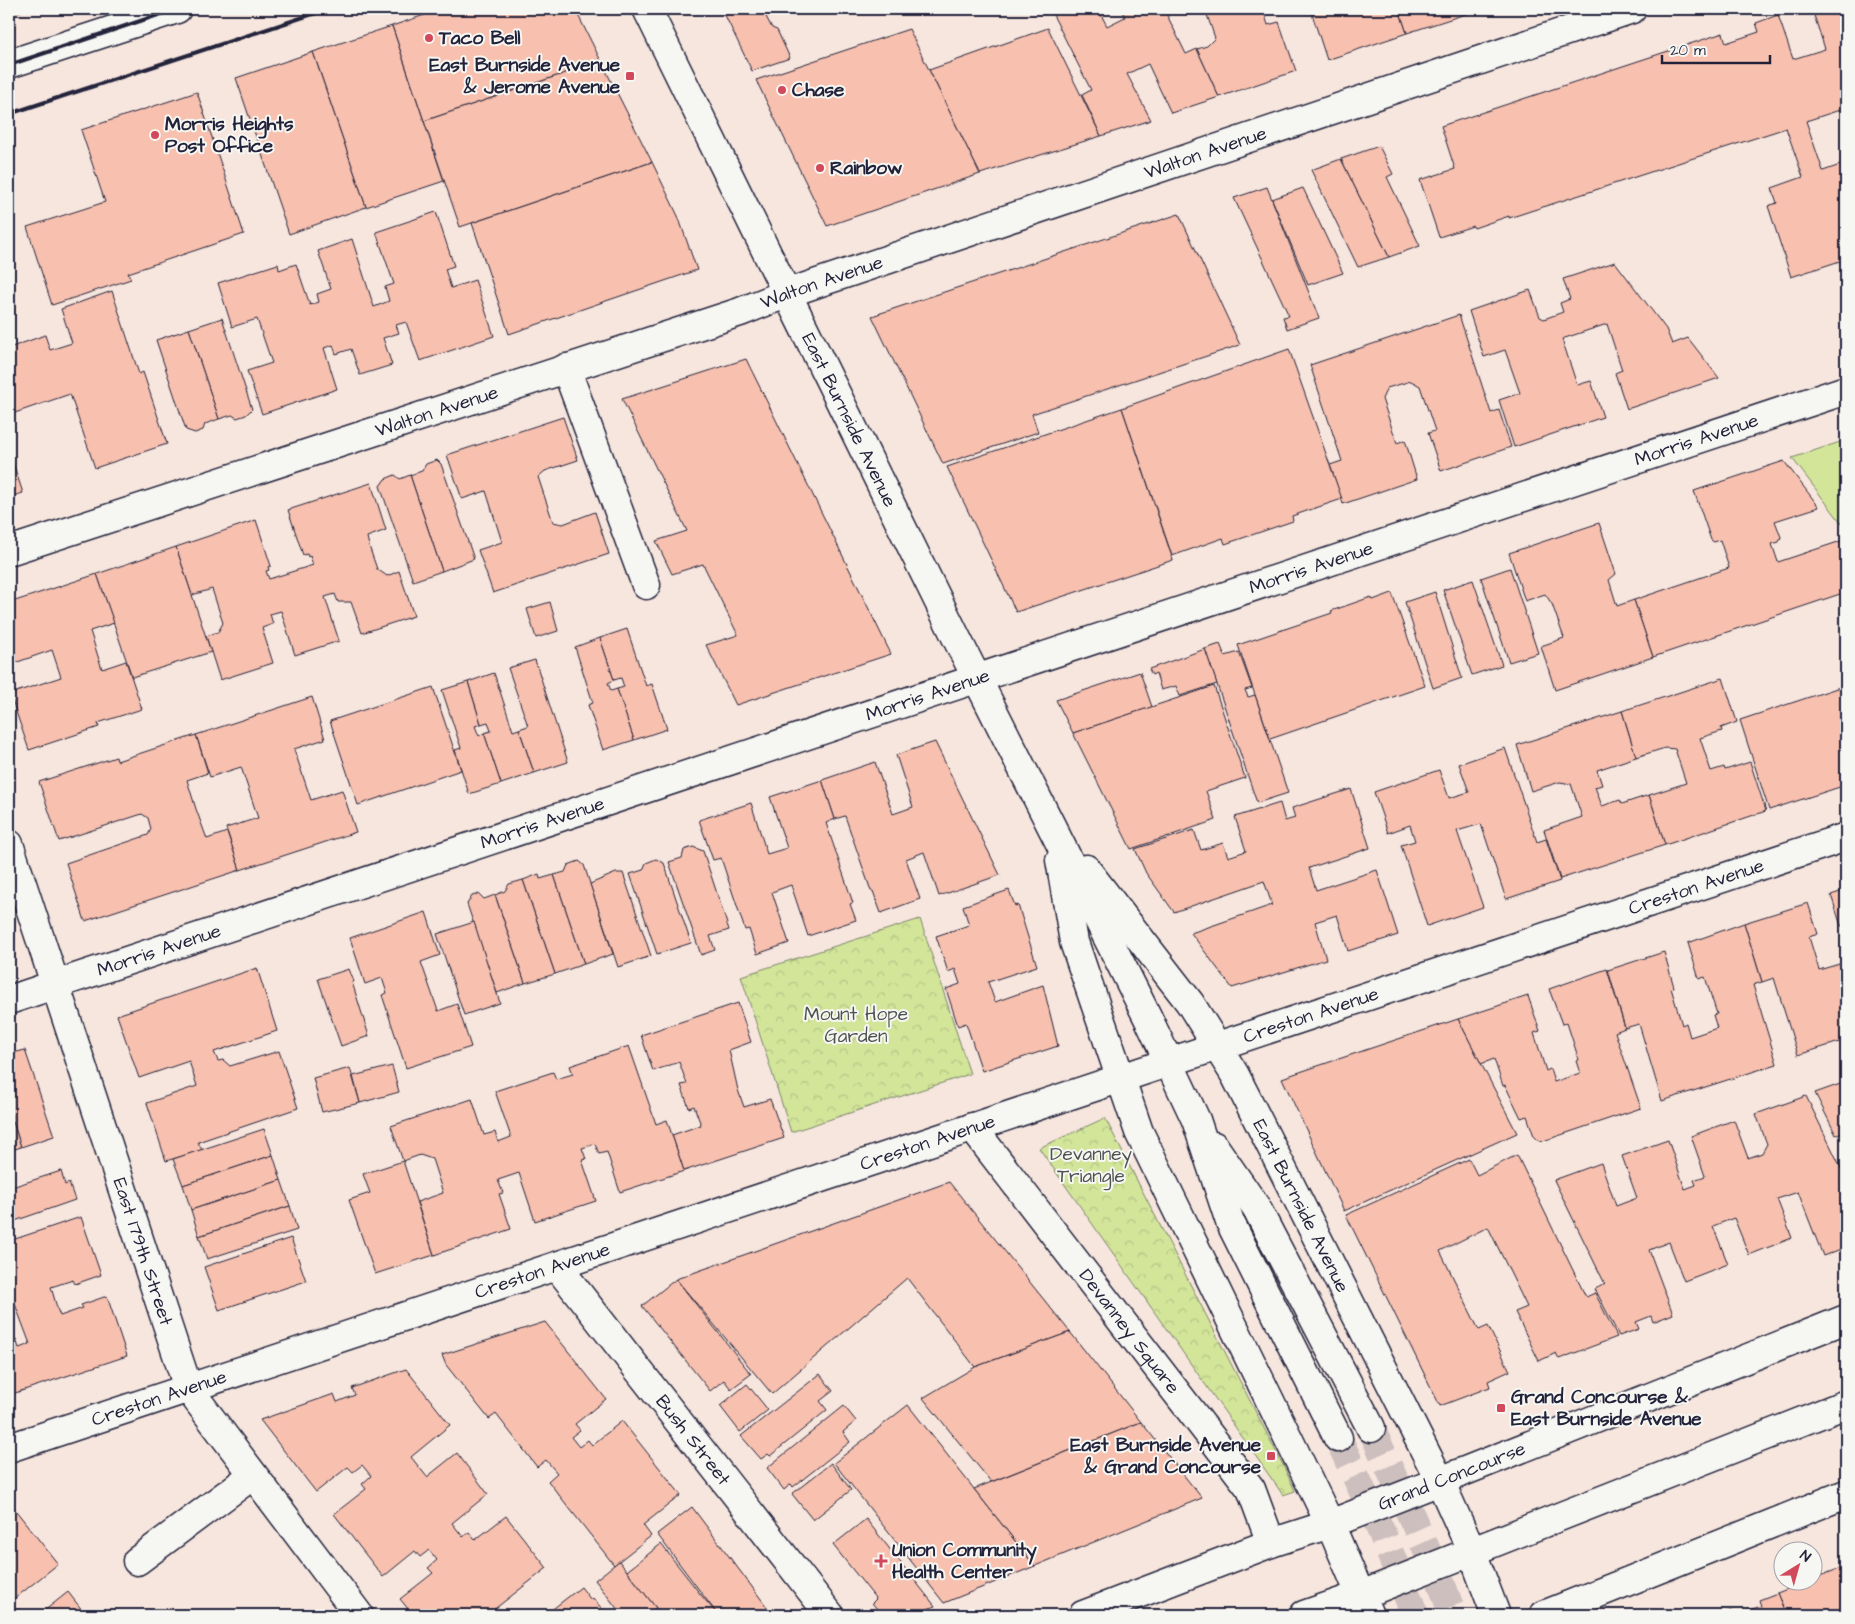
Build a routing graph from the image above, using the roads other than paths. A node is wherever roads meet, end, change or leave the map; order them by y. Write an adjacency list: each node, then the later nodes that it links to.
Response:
1 (176, 9): 4 (street)
2 (647, 9): 5 (street, East Burnside Avenue)
3 (1632, 9): 5 (street, Walton Avenue)
4 (9, 64)
5 (788, 293): 6 (street, Walton Avenue); 10 (street, East Burnside Avenue)
6 (566, 368): 8 (street, Walton Avenue); 9 (street)
7 (1846, 390): 10 (street, Morris Avenue)
8 (9, 551)
9 (646, 585)
10 (977, 678): 11 (street, East Burnside Avenue); 14 (street, Morris Avenue)
11 (1054, 829): 16 (street, East Burnside Avenue); 17 (street, East Burnside Avenue); 18 (street, East Burnside Avenue)
12 (1846, 837): 16 (street, Creston Avenue)
13 (9, 844): 14 (street, East 179th Street)
14 (55, 984): 15 (street, Morris Avenue); 23 (street, East 179th Street)
15 (9, 1000)
16 (1219, 1046): 17 (street, Creston Avenue); 29 (street, East Burnside Avenue)
17 (1169, 1062): 18 (street, Creston Avenue); 19 (street, East Burnside Avenue)
18 (1119, 1078): 20 (street, Creston Avenue); 31 (street, East Burnside Avenue)
19 (1196, 1120): 25 (street, East Burnside Avenue); 26 (street, East Burnside Avenue)
20 (972, 1127): 21 (street, Creston Avenue); 32 (street, Devanney Square)
21 (557, 1266): 23 (street, Creston Avenue); 37 (street, Bush Street)
22 (1846, 1318): 29 (street, Grand Concourse)
23 (188, 1388): 27 (street, Creston Avenue); 28 (street, East 179th Street)
24 (1846, 1404): 33 (street)
25 (1371, 1428)
26 (1338, 1438)
27 (9, 1448)
28 (253, 1475): 34 (street); 36 (street, East 179th Street)
29 (1440, 1482): 31 (street, Grand Concourse); 33 (street, East Burnside Avenue)
30 (1846, 1494): 41 (street)
31 (1330, 1524): 32 (street, Grand Concourse); 35 (street, East Burnside Avenue)
32 (1271, 1543): 38 (street, Grand Concourse)
33 (1472, 1552): 35 (street); 40 (street, East Burnside Avenue)
34 (137, 1561)
35 (1365, 1605): 39 (street)
36 (347, 1611)
37 (830, 1615)
38 (1083, 1615)
39 (1304, 1615)
40 (1496, 1615)
41 (1544, 1615)

